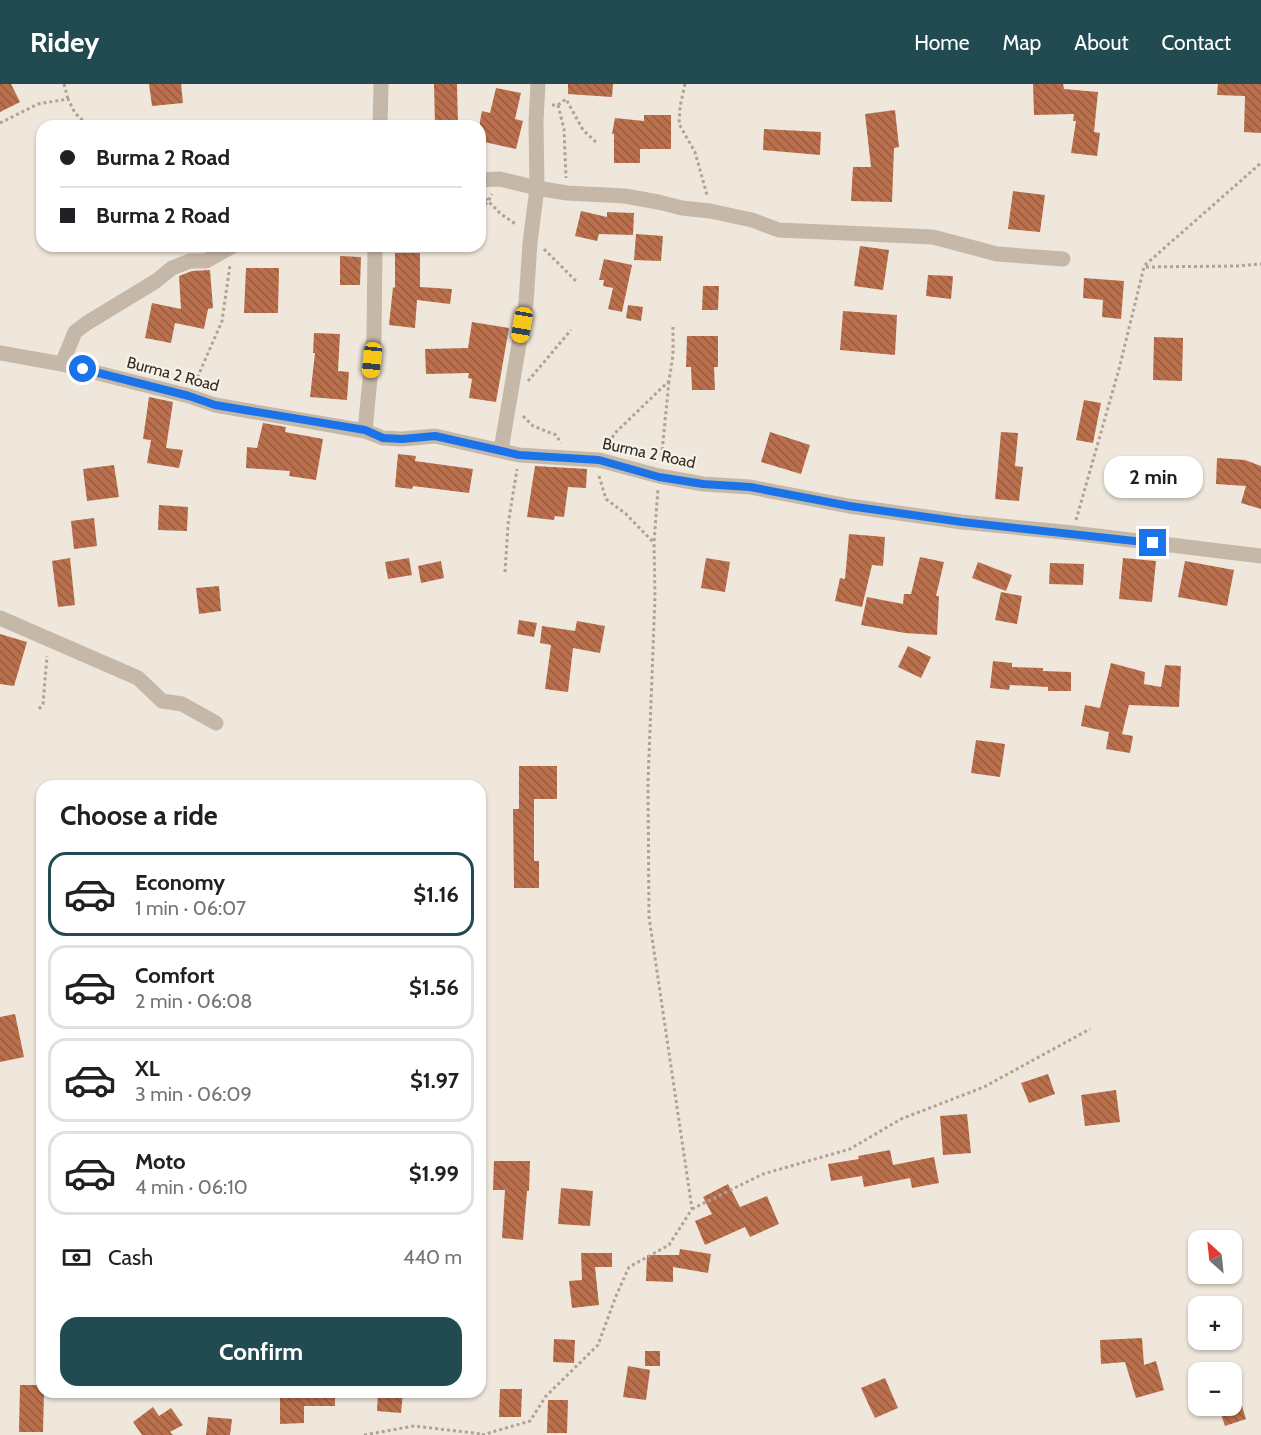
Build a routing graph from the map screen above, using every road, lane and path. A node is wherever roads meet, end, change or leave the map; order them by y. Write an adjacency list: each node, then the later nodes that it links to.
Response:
1 (64, 84): 5 (path)
2 (381, 84): 8 (street)
3 (538, 84): 9 (street)
4 (685, 84): 16 (path)
5 (68, 99): 7 (path); 10 (path)
6 (558, 105): 9 (path); 11 (path); 15 (path)
7 (82, 120)
8 (380, 120)
9 (536, 121): 14 (street)
10 (0, 123)
11 (598, 144)
12 (1261, 163): 22 (path)
13 (486, 180): 14 (street)
14 (537, 188): 15 (street); 28 (street)
15 (567, 193): 16 (street)
16 (711, 211): 20 (street)
17 (222, 252): 26 (street)
18 (228, 252): 29 (path)
19 (375, 252): 30 (street)
20 (1063, 260)
21 (1261, 264): 22 (path)
22 (1144, 267): 36 (path)
23 (673, 327): 27 (path)
24 (571, 330): 28 (path)
25 (0, 353): 26 (street, Burma 2 Road)
26 (62, 364): 29 (street, Burma 2 Road)
27 (669, 381): 34 (path); 35 (path)
28 (511, 392): 31 (street); 33 (path)
29 (189, 396): 30 (street, Burma 2 Road)
30 (365, 430): 31 (street, Burma 2 Road)
31 (501, 450): 32 (street, Burma 2 Road)
32 (519, 455): 33 (street, Burma 2 Road); 39 (path)
33 (570, 458): 34 (street, Burma 2 Road)
34 (594, 459): 35 (street, Burma 2 Road); 37 (path)
35 (659, 477): 36 (street, Burma 2 Road); 37 (path)
36 (1072, 533): 38 (street, Burma 2 Road)
37 (654, 543): 45 (path)
38 (1261, 556)
39 (506, 572)
40 (0, 618): 41 (street)
41 (53, 640): 42 (path); 43 (street)
42 (39, 709)
43 (216, 723)
44 (1090, 1029): 45 (path)
45 (693, 1209): 47 (path)
46 (364, 1435): 47 (path)
47 (482, 1435)

